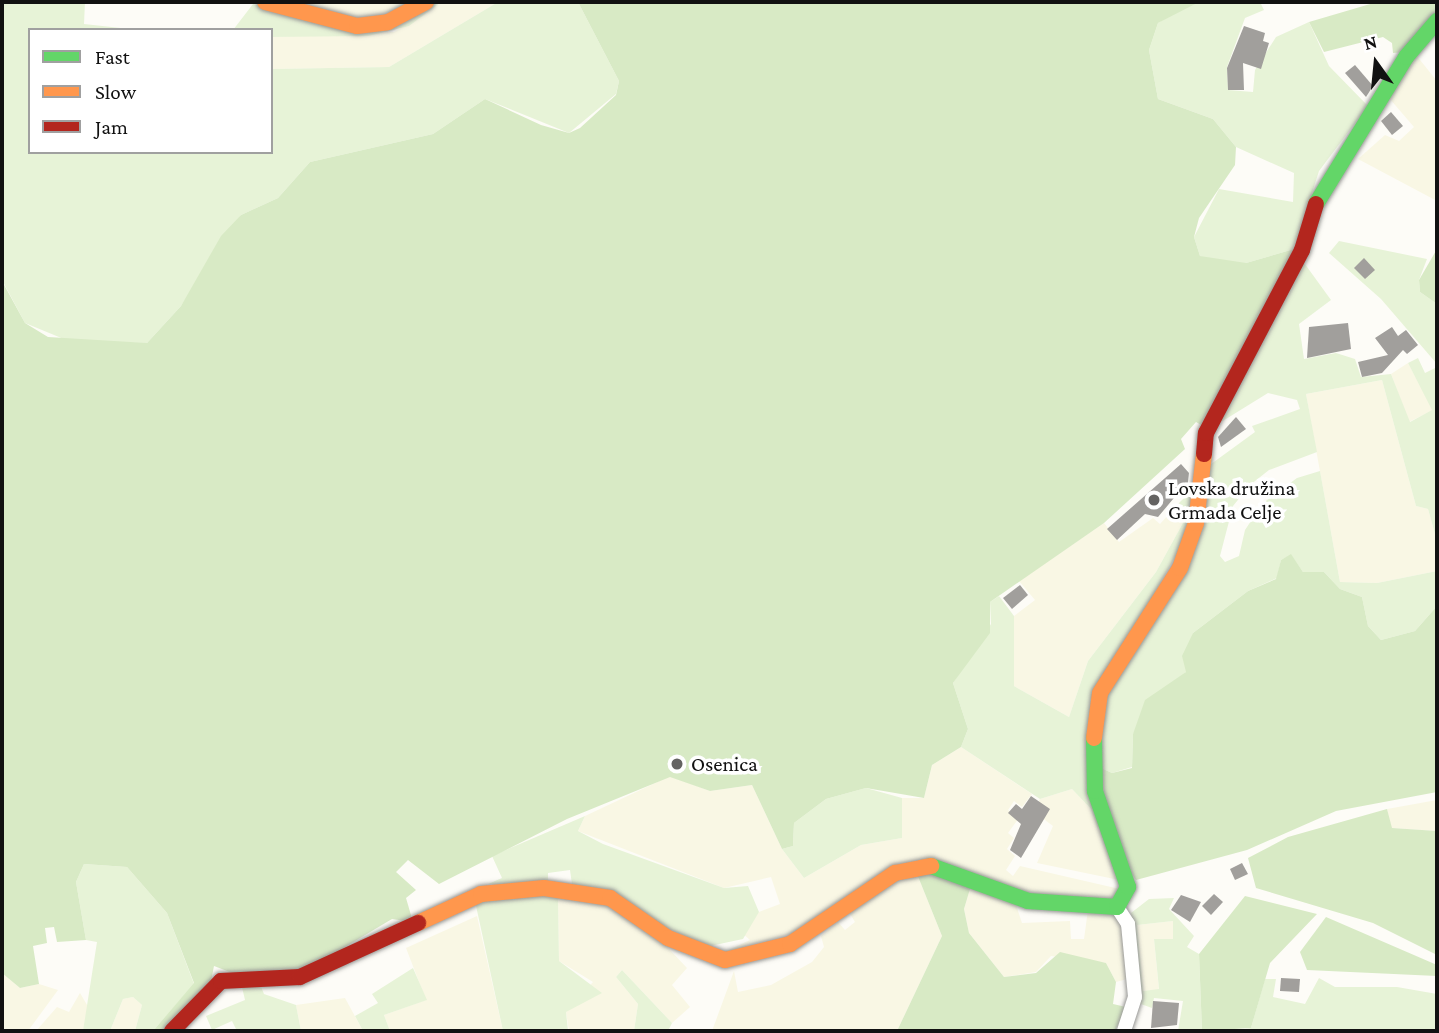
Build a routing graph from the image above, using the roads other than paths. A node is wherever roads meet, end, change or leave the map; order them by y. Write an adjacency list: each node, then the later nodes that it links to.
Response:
1 (265, 2): 2 (street)
2 (426, 2)
3 (1437, 21): 4 (street)
4 (1117, 906): 5 (street); 6 (street)
5 (172, 1031)
6 (1124, 1031)

